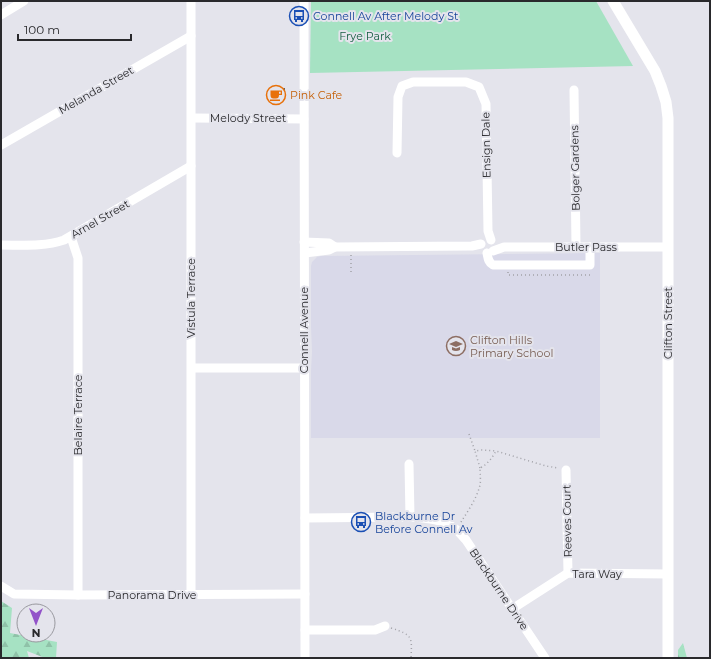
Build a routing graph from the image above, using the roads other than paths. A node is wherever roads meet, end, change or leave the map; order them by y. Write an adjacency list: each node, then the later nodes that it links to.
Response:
1 (24, 1): 5 (street)
2 (191, 1): 7 (street, Vistula Terrace)
3 (304, 1): 10 (street, Connell Avenue)
4 (613, 1): 21 (main road, Clifton Street)
5 (12, 4): 6 (street)
6 (1, 15)
7 (191, 36): 9 (street, Vistula Terrace); 11 (street, Melanda Street)
8 (574, 90): 18 (street, Bolger Gardens)
9 (192, 118): 10 (street, Melody Street); 13 (street, Vistula Terrace)
10 (304, 118): 15 (street, Connell Avenue)
11 (1, 145)
12 (397, 153): 17 (street, Ensign Dale)
13 (191, 166): 14 (street, Arnel Street); 23 (street, Vistula Terrace)
14 (71, 237): 16 (street, Arnel Street); 33 (street, Belaire Terrace)
15 (304, 242): 19 (street, Butler Pass); 22 (street, Connell Avenue)
16 (1, 245)
17 (487, 246): 18 (street, Butler Pass); 19 (street, Butler Pass); 20 (street)
18 (576, 246): 20 (street, Butler Pass)
19 (335, 247): 22 (street, Butler Pass)
20 (590, 247): 21 (street, Butler Pass)
21 (668, 247): 30 (main road, Clifton Street)
22 (305, 253): 24 (street, Connell Avenue)
23 (192, 368): 24 (street); 34 (street, Vistula Terrace)
24 (304, 368): 28 (street, Connell Avenue)
25 (409, 464): 27 (street)
26 (566, 470): 29 (street, Reeves Court)
27 (410, 517): 28 (street, Blackburne Drive); 35 (street, Blackburne Drive)
28 (305, 518): 32 (street, Connell Avenue)
29 (568, 573): 30 (street, Tara Way); 35 (street, Tara Way)
30 (668, 574): 40 (main road, Clifton Street)
31 (1, 586): 33 (street, Panorama Drive)
32 (305, 594): 34 (street, Panorama Drive); 37 (street, Connell Avenue)
33 (78, 595): 34 (street, Panorama Drive)
34 (192, 595)
35 (512, 609): 39 (street, Blackburne Drive)
36 (385, 626): 37 (street)
37 (305, 630): 38 (street, Connell Avenue)
38 (305, 658)
39 (545, 658)
40 (668, 658)

